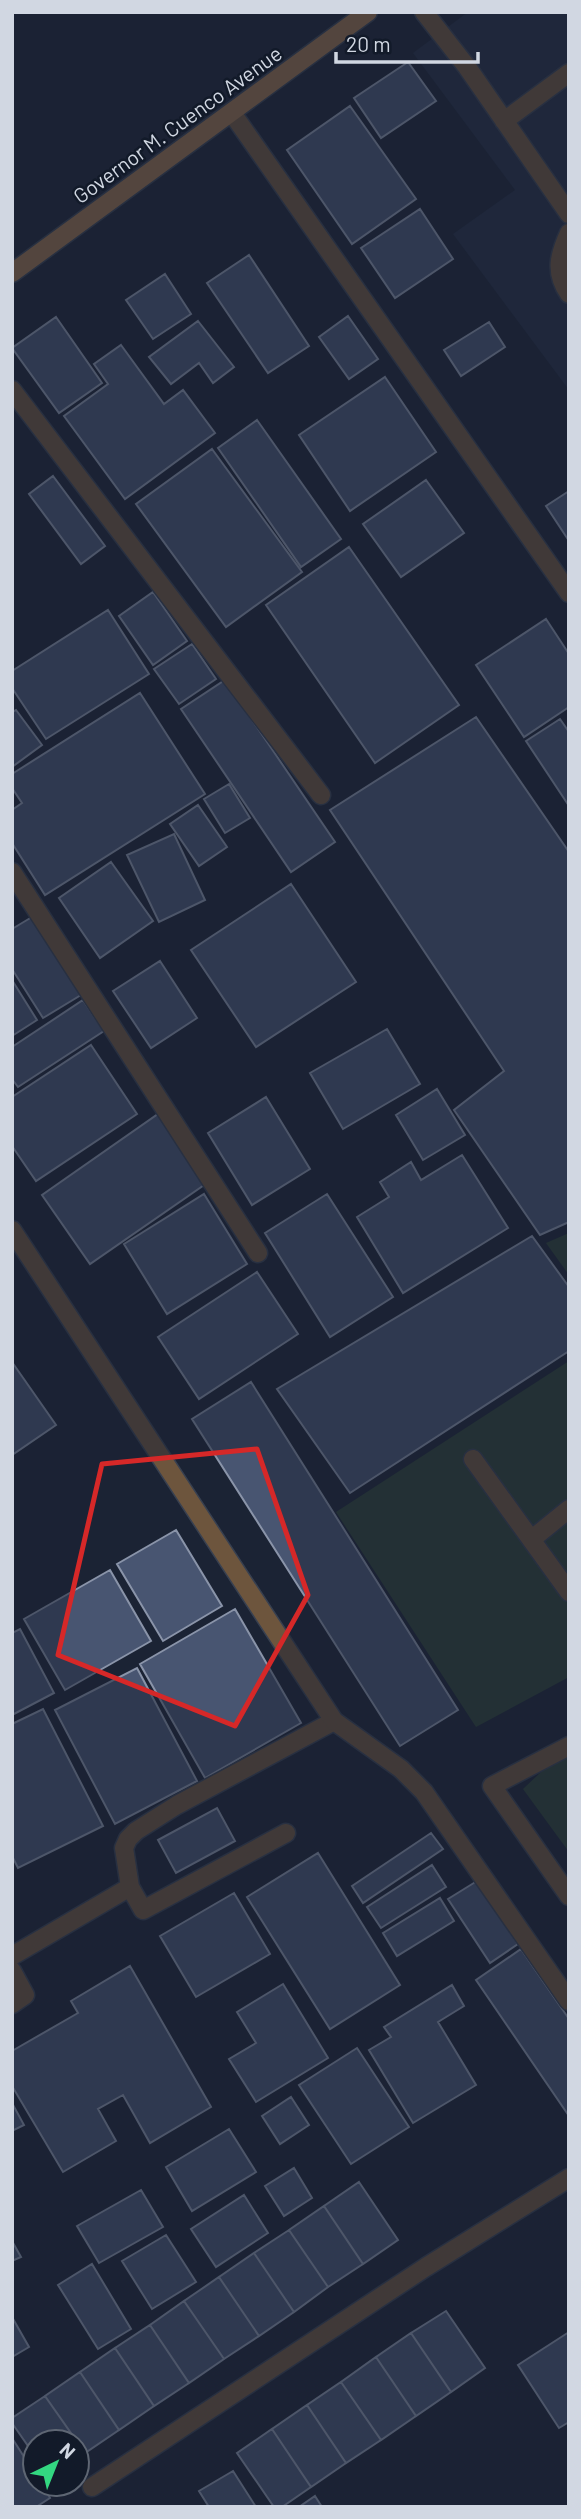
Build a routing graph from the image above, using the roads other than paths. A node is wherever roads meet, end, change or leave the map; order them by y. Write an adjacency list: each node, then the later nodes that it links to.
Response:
1 (368, 12): 4 (main road, Governor M. Cuenco Avenue)
2 (424, 12): 5 (street)
3 (569, 73): 5 (street)
4 (232, 113): 8 (main road, Governor M. Cuenco Avenue); 11 (street)
5 (504, 121): 6 (street)
6 (569, 214)
7 (569, 233): 9 (street)
8 (12, 273)
9 (569, 294)
10 (12, 390): 12 (street)
11 (569, 593)
12 (321, 795)
13 (12, 872): 15 (street)
14 (12, 1230): 20 (street)
15 (258, 1253)
16 (473, 1459): 18 (street)
17 (569, 1509): 18 (street)
18 (532, 1539): 19 (street)
19 (569, 1592)
20 (334, 1721): 23 (street); 27 (street)
21 (569, 1746): 24 (street)
22 (286, 1833): 23 (street)
23 (130, 1887): 25 (street)
24 (569, 1896)
25 (12, 1956)
26 (12, 1970): 28 (street)
27 (569, 2001)
28 (12, 2004)
29 (569, 2178): 30 (street)
30 (92, 2487)

